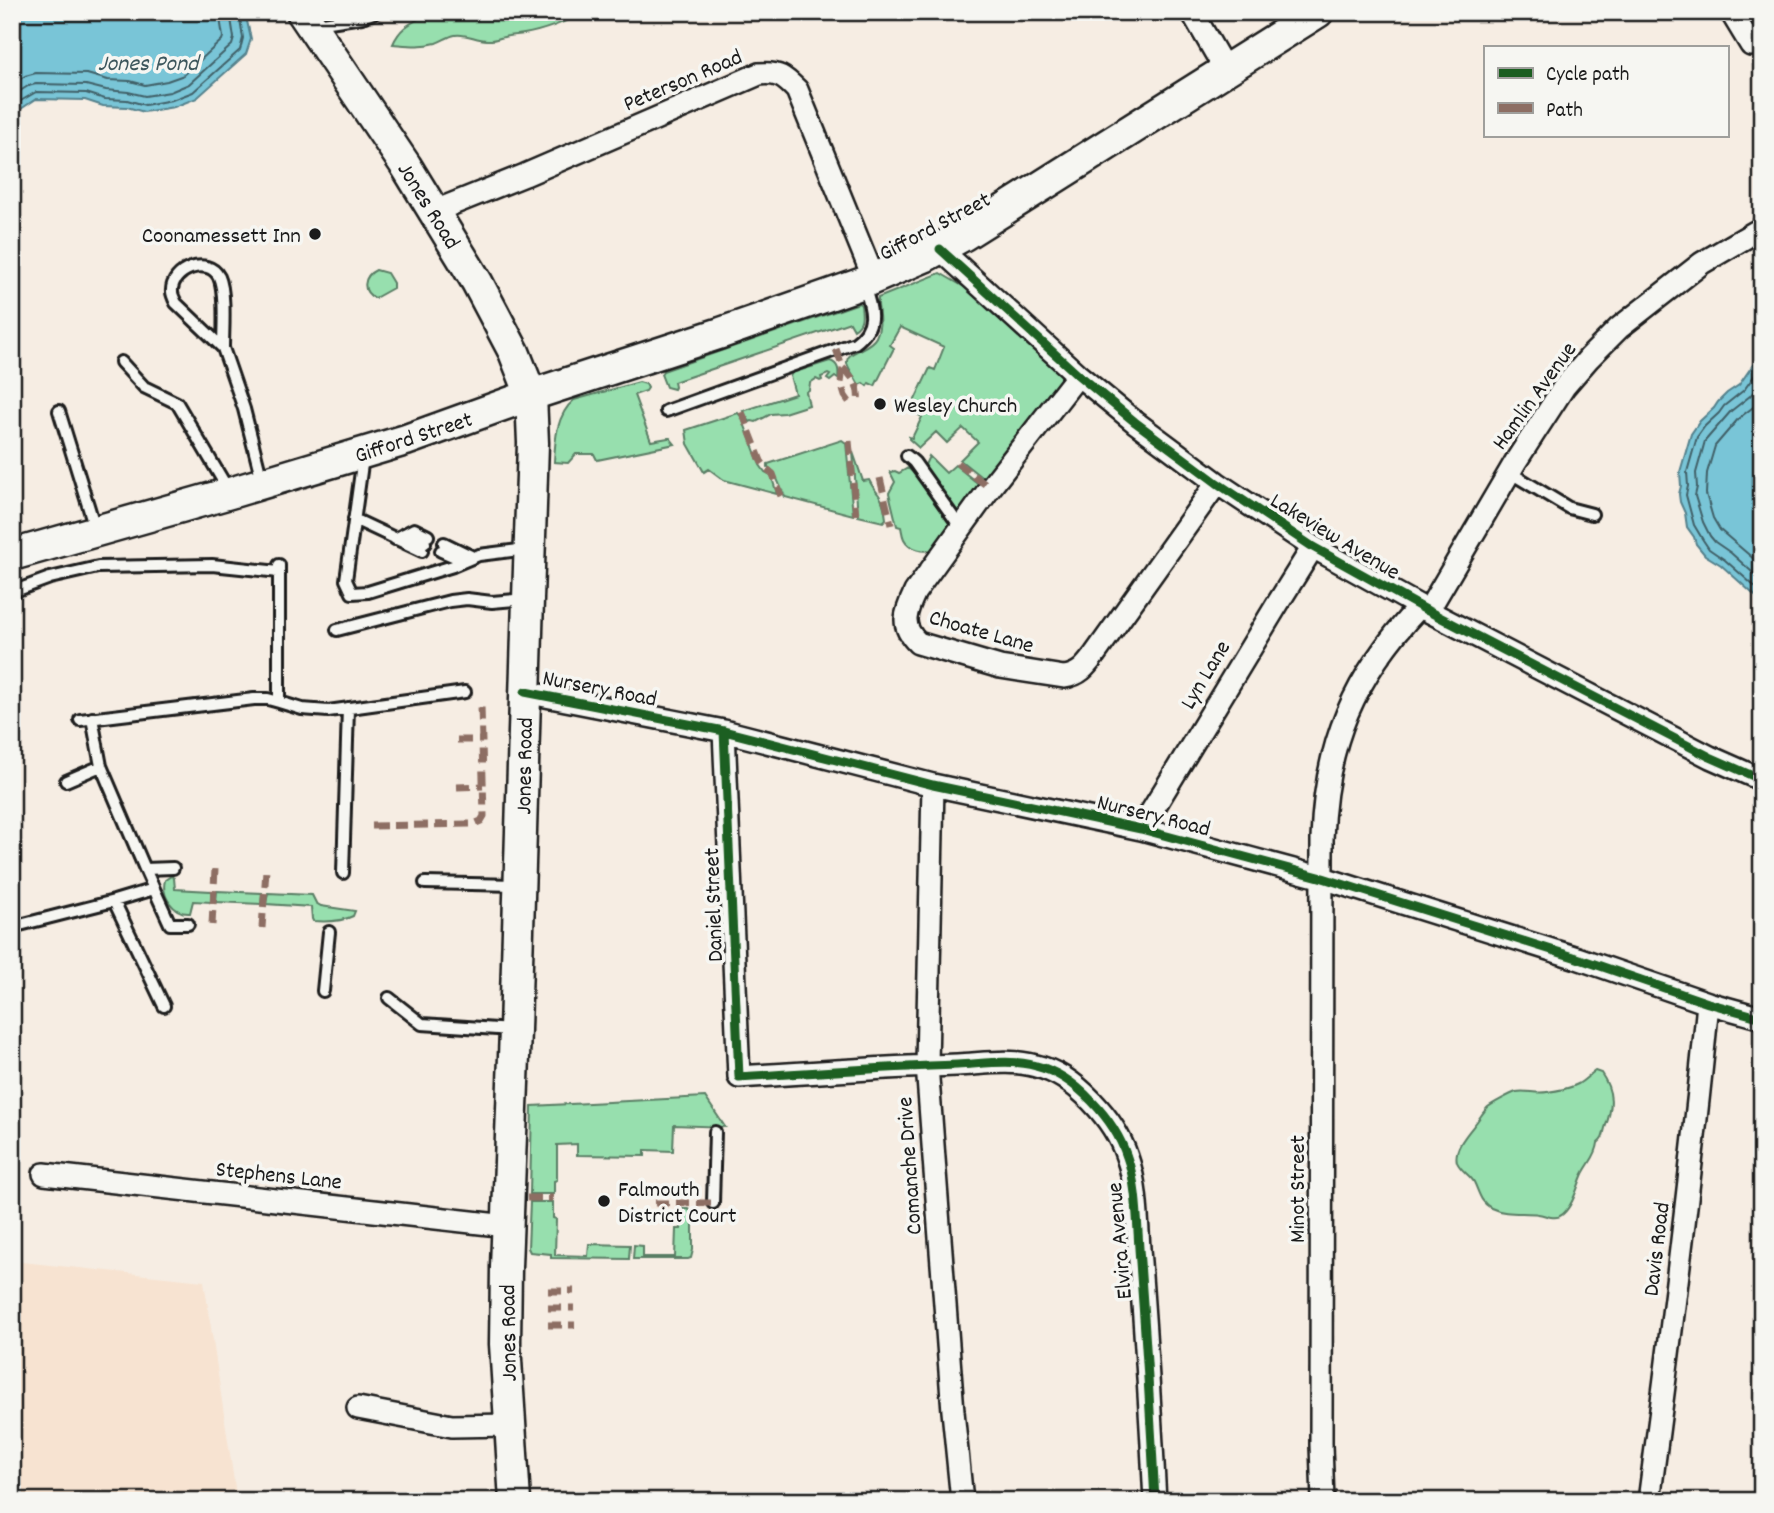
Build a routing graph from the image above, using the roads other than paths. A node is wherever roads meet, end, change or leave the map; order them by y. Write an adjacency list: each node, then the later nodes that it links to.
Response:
1 (376, 12): 5 (lane)
2 (1192, 12): 7 (street)
3 (1318, 12): 7 (main road, Gifford Street)
4 (1731, 12): 6 (street)
5 (312, 18): 8 (main road, Jones Road)
6 (1751, 45)
7 (1226, 71): 10 (main road, Gifford Street)
8 (435, 211): 11 (street, Peterson Road); 15 (main road, Jones Road)
9 (1762, 228): 20 (street, Hamlin Avenue)
10 (940, 249): 11 (main road, Gifford Street); 14 (street, Lakeview Avenue)
11 (869, 281): 15 (main road, Gifford Street); 17 (lane)
12 (223, 348): 12 (lane); 21 (lane)
13 (121, 362): 23 (lane)
14 (1078, 375): 22 (street, Lakeview Avenue); 26 (street, Choate Lane)
15 (531, 395): 18 (main road, Gifford Street); 30 (main road, Jones Road)
16 (59, 411): 27 (lane)
17 (666, 411)
18 (364, 452): 21 (main road, Gifford Street); 25 (lane)
19 (907, 456): 26 (lane)
20 (1509, 472): 24 (lane); 36 (street, Hamlin Avenue)
21 (263, 483): 23 (main road, Gifford Street)
22 (1217, 483): 26 (street, Choate Lane); 29 (street, Lakeview Avenue)
23 (230, 493): 27 (main road, Gifford Street)
24 (1592, 514)
25 (354, 520): 28 (lane); 33 (lane)
26 (961, 528)
27 (96, 531): 31 (main road, Gifford Street)
28 (400, 537): 28 (lane)
29 (1313, 547): 36 (street, Lakeview Avenue); 49 (street, Lyn Lane)
30 (530, 548): 32 (lane); 35 (main road, Jones Road)
31 (12, 555)
32 (469, 559): 33 (lane); 33 (lane)
33 (453, 566)
34 (12, 592): 40 (lane)
35 (528, 599): 37 (lane); 39 (main road, Jones Road)
36 (1423, 609): 46 (street, Lakeview Avenue); 53 (street, Hamlin Avenue)
37 (337, 630)
38 (465, 692): 41 (lane)
39 (525, 692): 44 (street, Nursery Road); 55 (main road, Jones Road)
40 (279, 702): 41 (lane); 42 (lane)
41 (348, 708): 52 (lane)
42 (92, 718): 43 (lane); 45 (lane)
43 (80, 720)
44 (724, 731): 48 (street, Nursery Road); 68 (street, Daniel Street)
45 (101, 766): 47 (lane); 51 (lane)
46 (1762, 780)
47 (66, 781)
48 (933, 785): 49 (street, Nursery Road); 67 (street, Comanche Drive)
49 (1141, 829): 53 (street, Nursery Road)
50 (173, 868): 51 (lane)
51 (145, 869): 56 (lane)
52 (343, 873)
53 (1323, 878): 63 (street, Nursery Road); 78 (street, Minot Street)
54 (425, 883): 55 (lane)
55 (519, 885): 66 (main road, Jones Road)
56 (154, 889): 57 (lane); 58 (lane)
57 (114, 901): 59 (lane); 64 (lane)
58 (188, 924)
59 (12, 927)
60 (329, 932): 61 (lane)
61 (323, 991)
62 (389, 998): 66 (lane)
63 (1708, 1003): 65 (street, Nursery Road); 79 (street, Davis Road)
64 (163, 1006)
65 (1762, 1018)
66 (515, 1030): 72 (main road, Jones Road)
67 (927, 1066): 68 (street, Elvira Avenue); 76 (street, Comanche Drive); 77 (street, Elvira Avenue)
68 (739, 1077)
69 (715, 1132): 71 (lane)
70 (44, 1174): 72 (street, Stephens Lane)
71 (713, 1203)
72 (507, 1226): 74 (main road, Jones Road)
73 (358, 1408): 74 (street)
74 (509, 1425): 75 (main road, Jones Road)
75 (515, 1501)
76 (962, 1501)
77 (1155, 1501)
78 (1323, 1501)
79 (1648, 1501)

